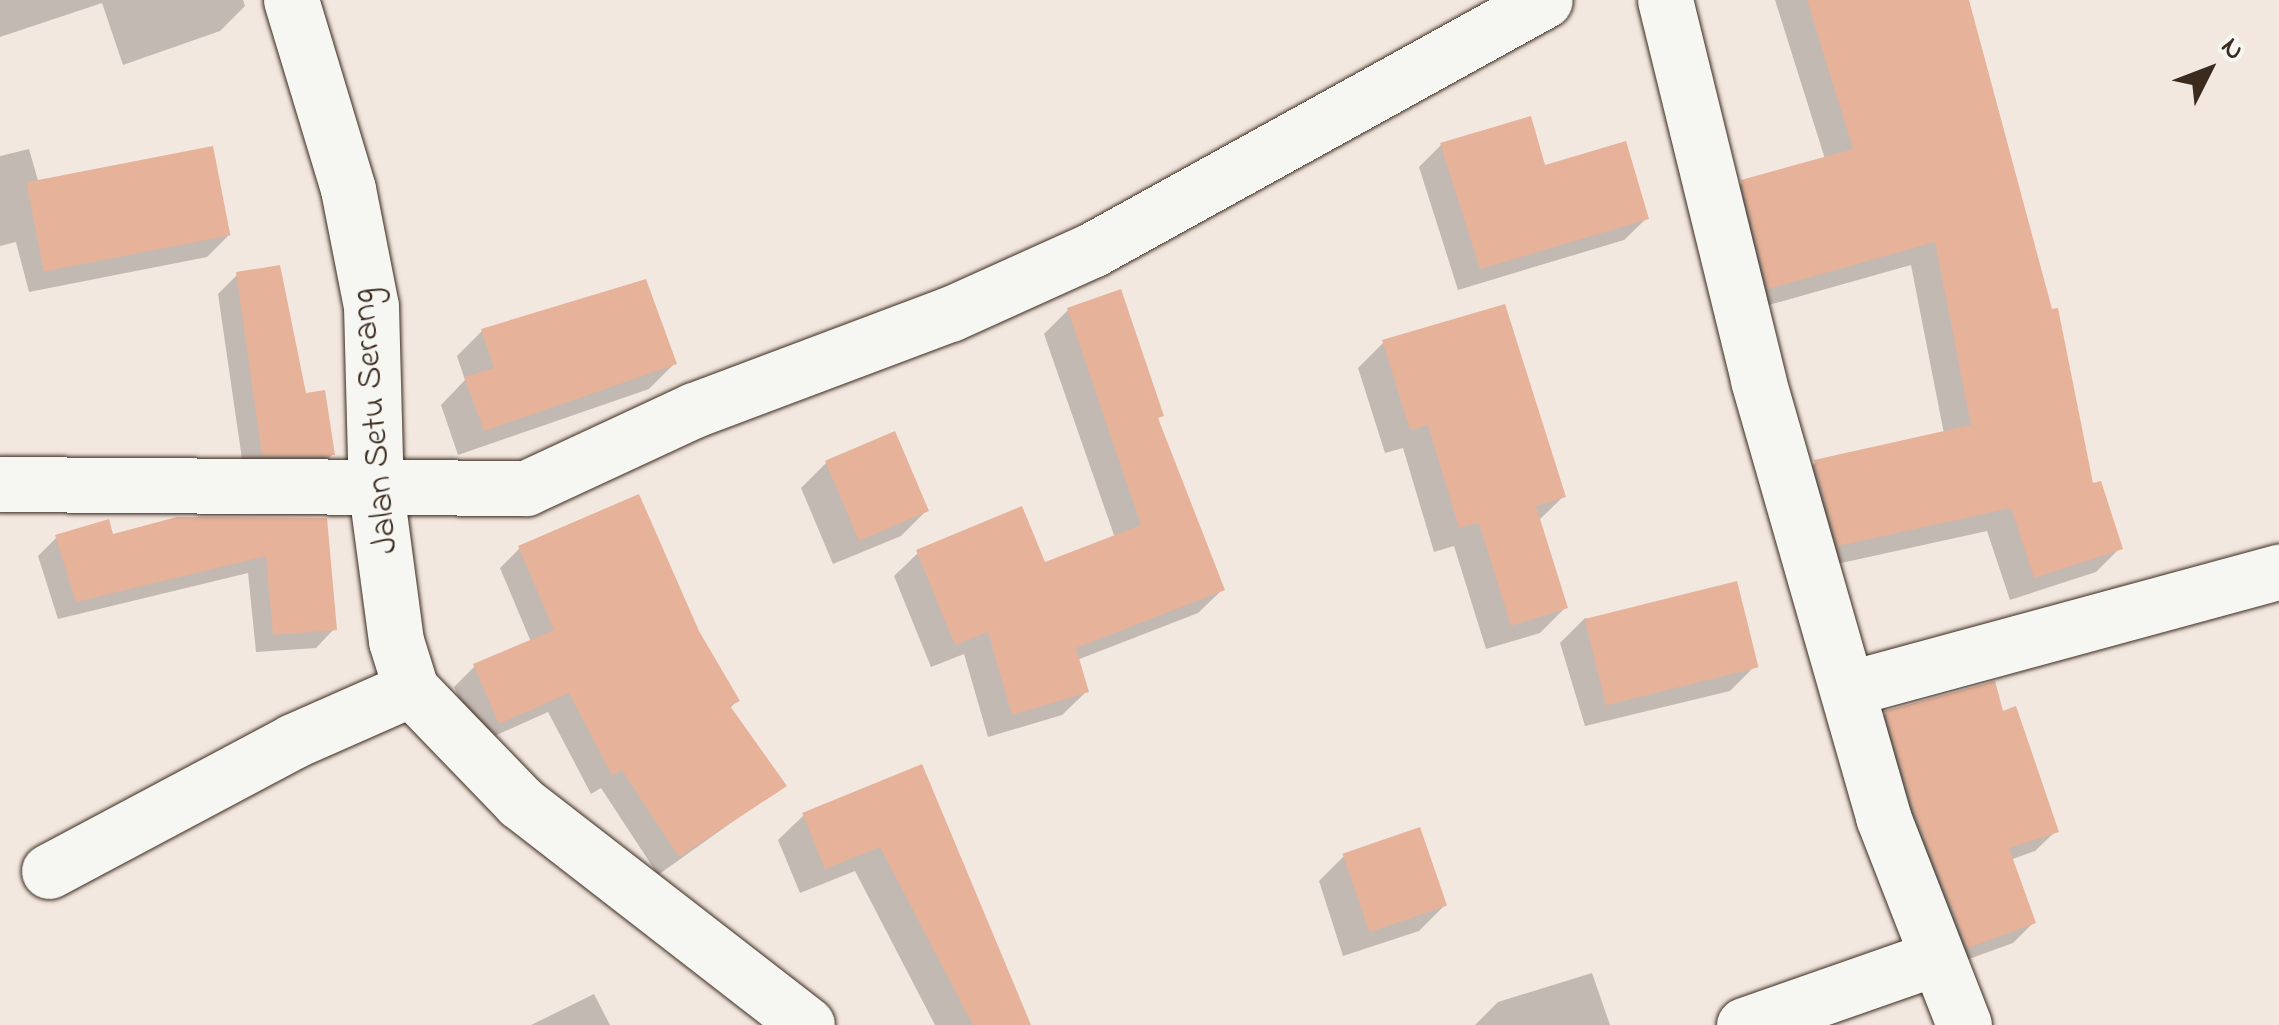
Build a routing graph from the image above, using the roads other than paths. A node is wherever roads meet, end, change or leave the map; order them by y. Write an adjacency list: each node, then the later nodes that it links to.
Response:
1 (291, 0): 5 (street, Jalan Setu Serang)
2 (1545, 0): 5 (street)
3 (1664, 0): 7 (street)
4 (0, 484): 5 (street)
5 (376, 491): 8 (street, Jalan Setu Serang)
6 (2279, 572): 7 (street)
7 (1847, 689): 10 (street)
8 (411, 690): 9 (street); 11 (street, Jalan Setu Serang)
9 (49, 871)
10 (1936, 958): 12 (street); 13 (street)
11 (807, 1025)
12 (1744, 1025)
13 (1964, 1025)

